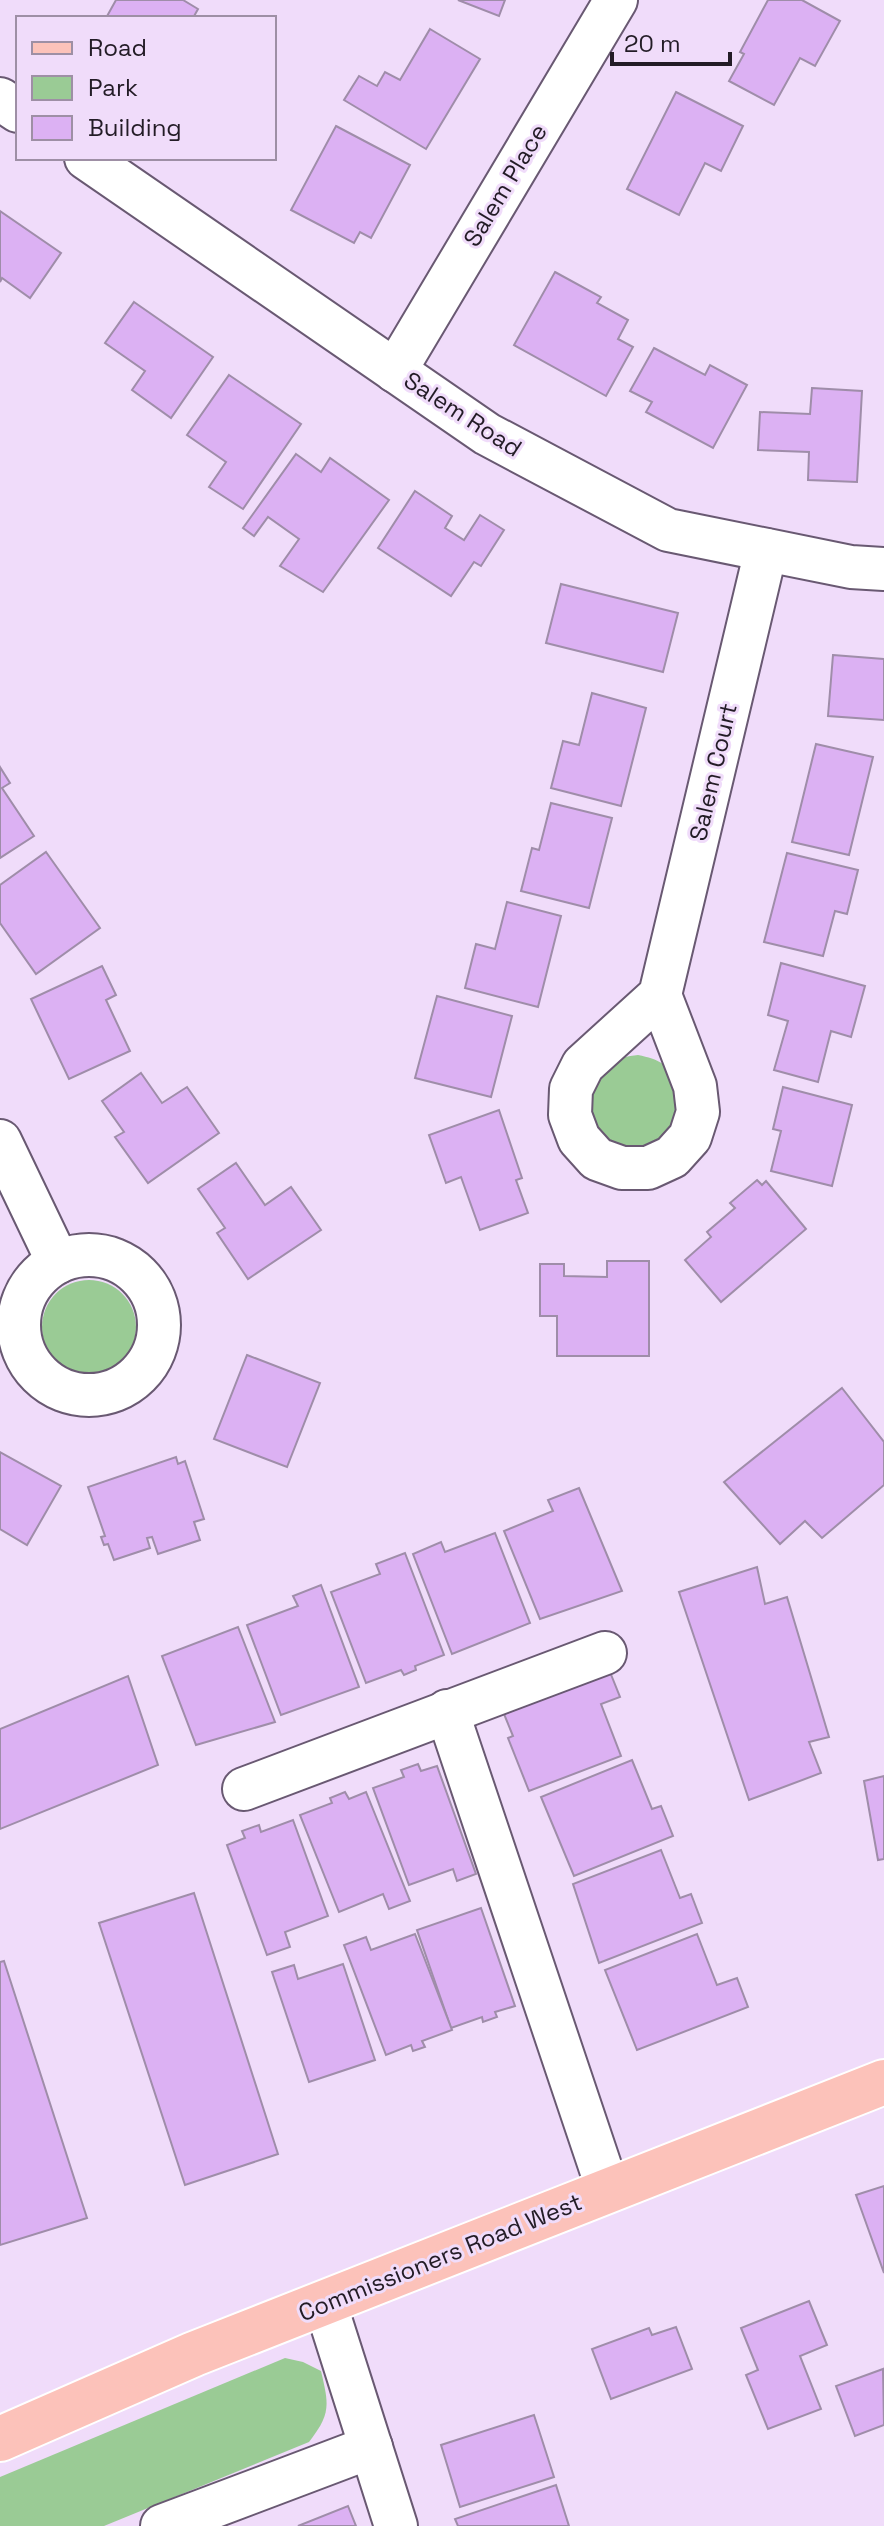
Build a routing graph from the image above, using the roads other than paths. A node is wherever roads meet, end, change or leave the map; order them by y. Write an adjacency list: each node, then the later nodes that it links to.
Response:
1 (616, 0): 3 (street, Salem Place)
2 (89, 160): 3 (street, Salem Road)
3 (395, 371): 4 (street, Salem Road)
4 (766, 550): 5 (street, Salem Road); 6 (street, Salem Court)
5 (884, 569)
6 (660, 995)
7 (0, 1141): 8 (street)
8 (58, 1262)
9 (605, 1653): 10 (street)
10 (447, 1711): 11 (street); 13 (street)
11 (244, 1789)
12 (884, 2082): 13 (main road, Commissioners Road West)
13 (608, 2190): 14 (main road, Commissioners Road West)
14 (325, 2303): 15 (main road, Commissioners Road West); 16 (street)
15 (0, 2439)
16 (371, 2447): 17 (street); 18 (street)
17 (162, 2526)
18 (396, 2526)

